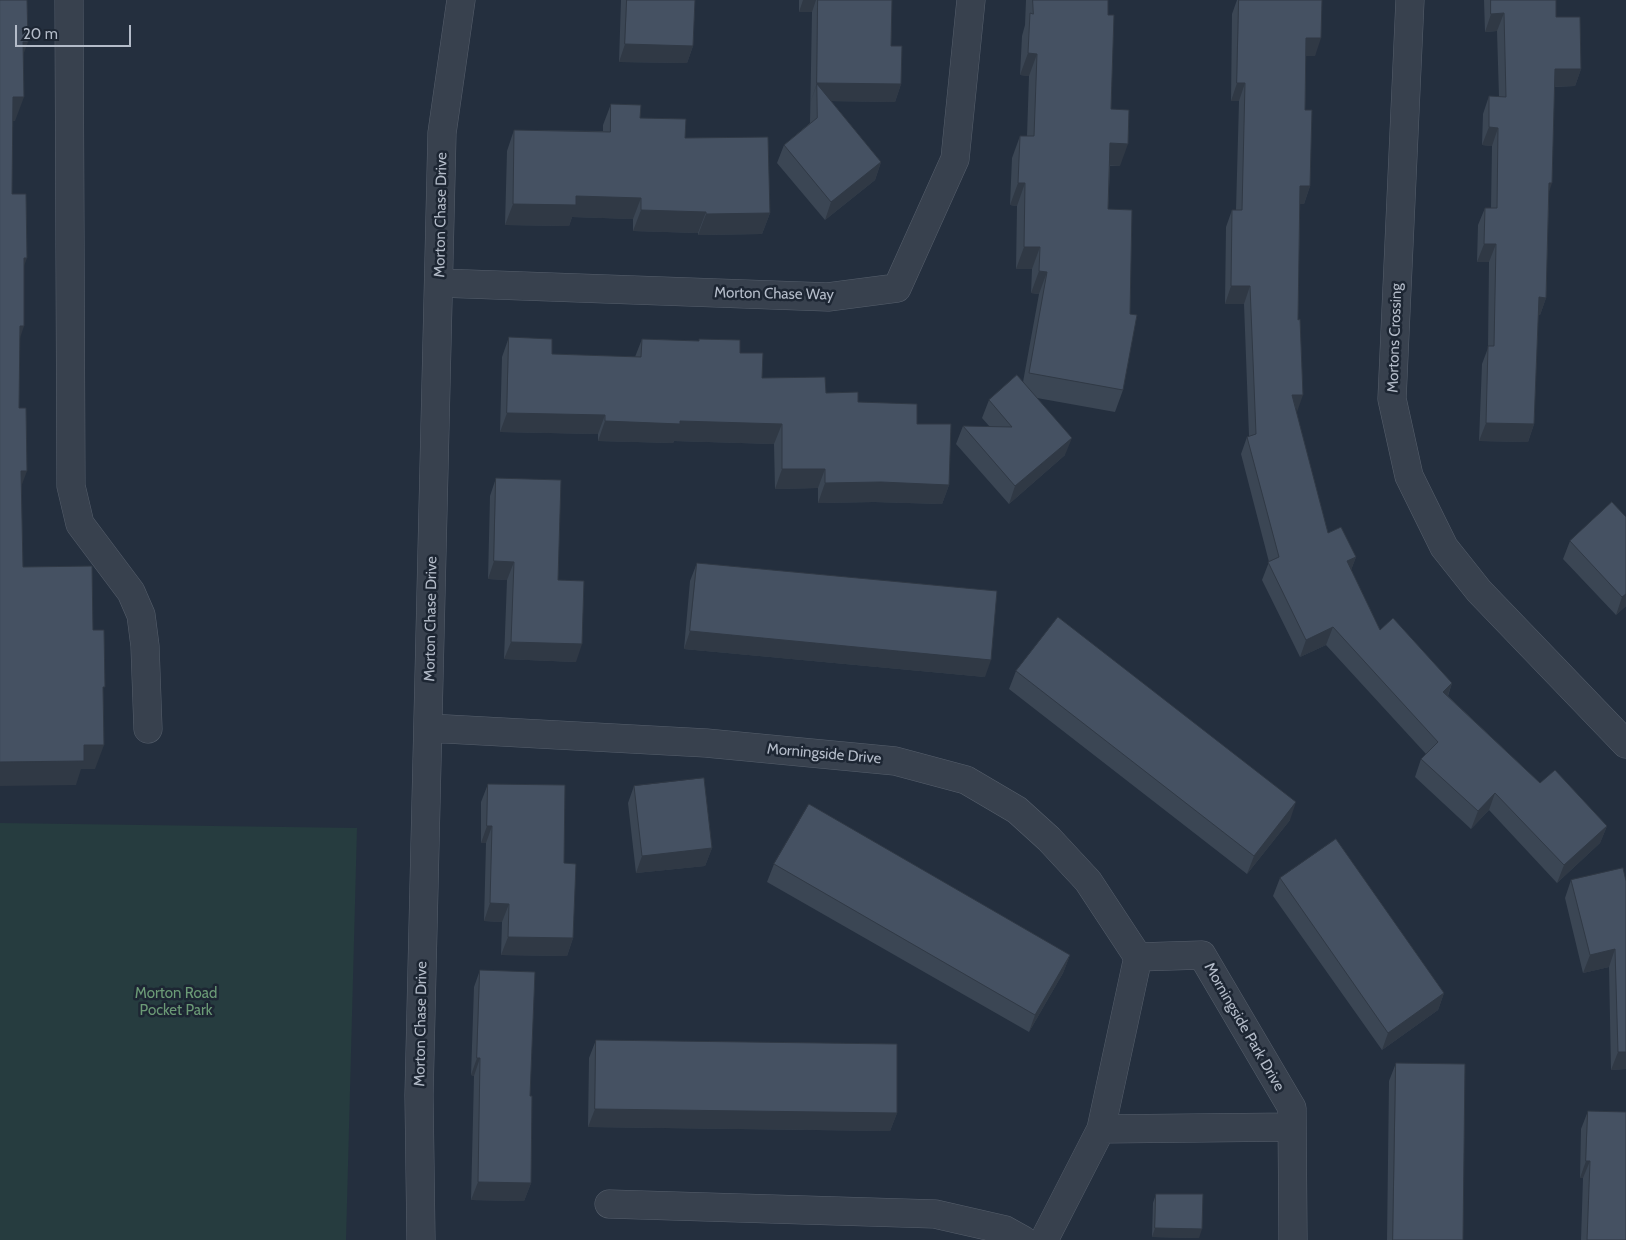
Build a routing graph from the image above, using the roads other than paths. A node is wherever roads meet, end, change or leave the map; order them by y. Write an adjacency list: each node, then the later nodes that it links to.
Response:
1 (69, 0): 7 (street)
2 (461, 0): 5 (street, Morton Chase Drive)
3 (970, 0): 5 (street, Morton Chase Way)
4 (1410, 0): 8 (street, Mortons Crossing)
5 (440, 283): 6 (street, Morton Chase Drive)
6 (428, 728): 9 (street, Morningside Drive); 13 (street, Morton Chase Drive)
7 (148, 729)
8 (1624, 738)
9 (1138, 957): 10 (street, Morningside Park Drive); 11 (street)
10 (1292, 1128): 11 (street); 16 (street, Morningside Park Drive)
11 (1101, 1129): 15 (street)
12 (609, 1204): 14 (street)
13 (421, 1240)
14 (1024, 1240)
15 (1044, 1240)
16 (1293, 1240)

